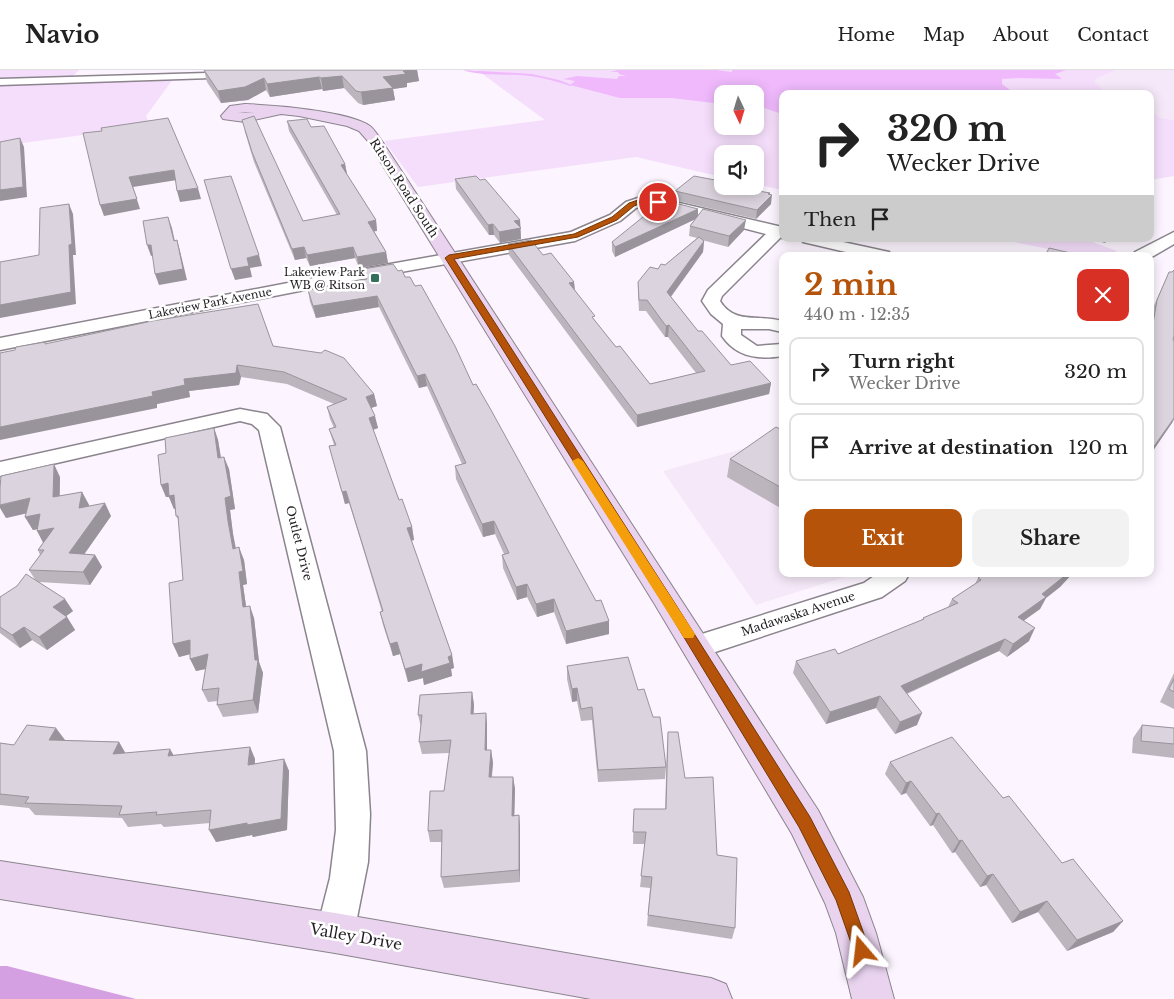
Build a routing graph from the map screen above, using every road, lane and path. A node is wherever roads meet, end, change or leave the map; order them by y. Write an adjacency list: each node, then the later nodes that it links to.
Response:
1 (207, 76): 2 (street)
2 (0, 82)
3 (278, 110): 10 (street, Ritson Road South)
4 (779, 232): 10 (street, Lakeview Park Avenue)
5 (779, 233): 11 (street)
6 (1174, 237): 9 (street)
7 (822, 242): 8 (street)
8 (866, 252)
9 (1149, 252)
10 (449, 258): 13 (street, Lakeview Park Avenue); 17 (street, Ritson Road South)
11 (733, 322): 12 (street); 14 (street)
12 (779, 326)
13 (0, 344)
14 (779, 350)
15 (0, 469): 19 (street, Outlet Drive)
16 (892, 577): 17 (street, Madawaska Avenue)
17 (696, 647): 21 (street, Ritson Road South)
18 (0, 880): 19 (street, Valley Drive)
19 (335, 934): 20 (street, Valley Drive)
20 (711, 999)
21 (873, 999)

